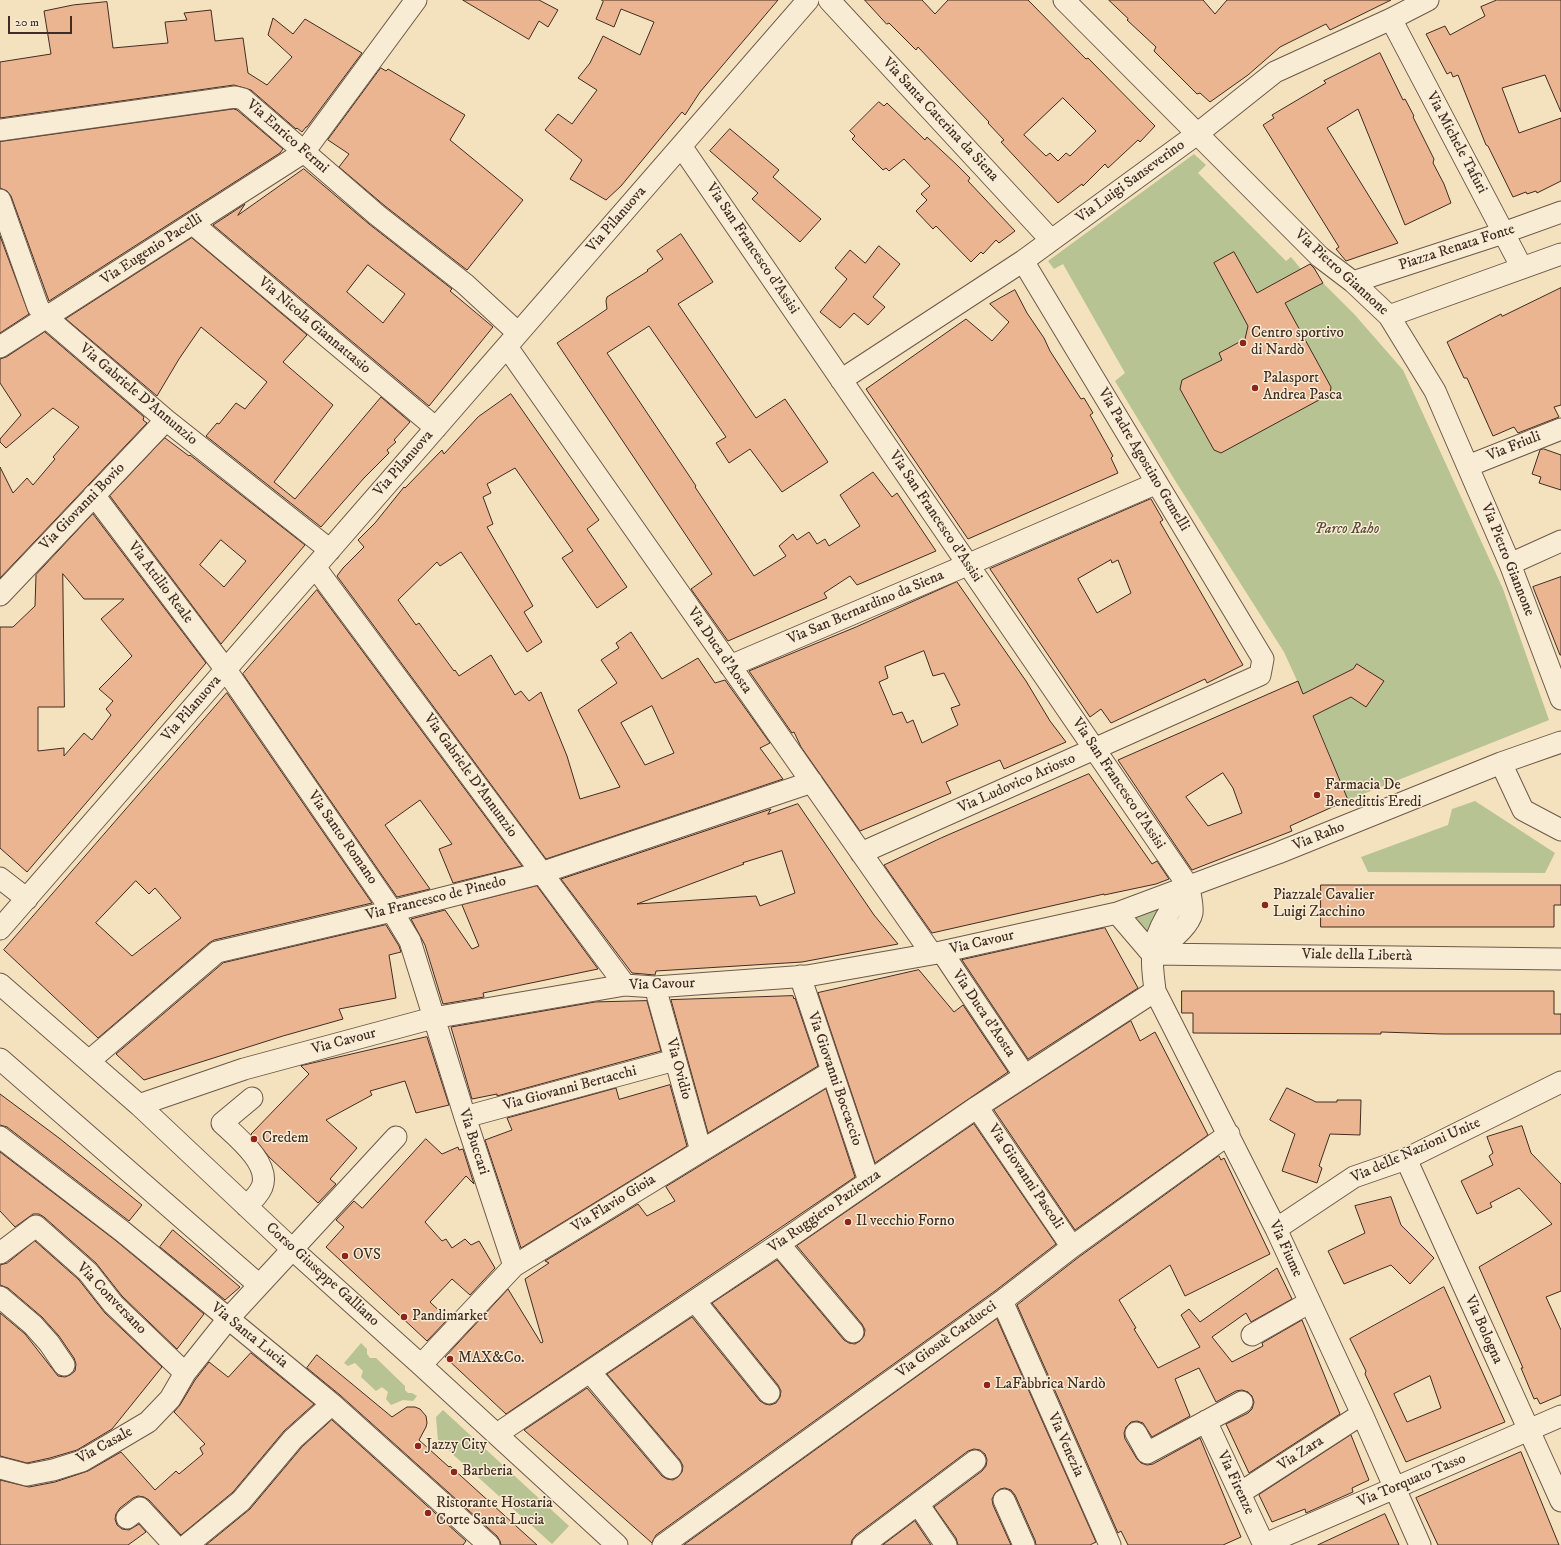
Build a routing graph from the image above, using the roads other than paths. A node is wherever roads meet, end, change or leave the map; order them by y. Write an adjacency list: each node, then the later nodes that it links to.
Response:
1 (416, 0): 10 (street)
2 (808, 0): 9 (street, Via Pilanuova)
3 (829, 0): 15 (street, Via Santa Caterina da Siena)
4 (1064, 0): 8 (street, Via Pietro Giannone)
5 (1428, 0): 6 (street, Via Luigi Sanseverino)
6 (1391, 19): 8 (street, Via Luigi Sanseverino); 14 (street, Via Michele Tafuri)
7 (0, 130): 10 (street, Via Enrico Fermi)
8 (1196, 134): 15 (street, Via Luigi Sanseverino); 19 (street, Via Pietro Giannone)
9 (681, 146): 22 (street, Via Pilanuova); 24 (street, Via San Francesco d'Assisi)
10 (304, 152): 13 (street, Via Eugenio Pacelli); 22 (street, Via Enrico Fermi)
11 (0, 200): 21 (street, Via Gabriele D'Annunzio)
12 (1561, 212): 14 (street, Piazza Renata Fonte)
13 (193, 224): 21 (street, Via Eugenio Pacelli); 26 (street, Via Nicola Giannattasio)
14 (1503, 233): 18 (street, Via Michele Tafuri); 19 (street, Piazza Renata Fonte)
15 (1051, 240): 17 (street, Via Luigi Sanseverino)
16 (1561, 254): 18 (street)
17 (1022, 261): 24 (street, Via Luigi Sanseverino); 29 (street, Via Padre Agostino Gemelli)
18 (1522, 268): 20 (street)
19 (1353, 282): 20 (street, Via Pietro Giannone)
20 (1389, 316): 28 (street, Via Pietro Giannone)
21 (46, 317): 23 (street, Via Eugenio Pacelli); 25 (street, Via Gabriele D'Annunzio)
22 (513, 340): 26 (street, Via Pilanuova); 37 (street, Via Duca d'Aosta)
23 (0, 347)
24 (842, 380): 34 (street, Via San Francesco d'Assisi)
25 (166, 420): 30 (street, Via Giovanni Bovio); 32 (street, Via Gabriele D'Annunzio)
26 (436, 428): 32 (street, Via Pilanuova)
27 (1561, 429): 28 (street, Via Friuli)
28 (1468, 466): 33 (street, Via Pietro Giannone)
29 (1157, 483): 34 (street, Via San Bernardino da Siena); 38 (street, Via Padre Agostino Gemelli)
30 (94, 496): 36 (street, Via Giovanni Bovio); 39 (street, Via Attilio Reale)
31 (1561, 541): 33 (street)
32 (330, 550): 35 (street, Via Pilanuova)
33 (1510, 564): 40 (street, Via Pietro Giannone)
34 (968, 566): 37 (street, Via San Bernardino da Siena); 42 (street, Via San Francesco d'Assisi)
35 (315, 567): 39 (street, Via Pilanuova); 47 (street, Via Gabriele D'Annunzio)
36 (0, 595)
37 (730, 666): 44 (street, Via Duca d'Aosta)
38 (1262, 667): 42 (street, Via Ludovico Ariosto)
39 (226, 670): 50 (street, Via Pilanuova); 51 (street, Via Santo Romano)
40 (1561, 699)
41 (1561, 742): 43 (street, Via Raho)
42 (1094, 749): 46 (street, Via Ludovico Ariosto); 49 (street, Via San Francesco d'Assisi)
43 (1501, 763): 45 (street); 49 (street, Via Raho)
44 (812, 782): 46 (street, Via Duca d'Aosta); 47 (street, Via Francesco de Pinedo)
45 (1561, 830)
46 (861, 853): 54 (street, Via Duca d'Aosta)
47 (541, 873): 51 (street, Via Francesco de Pinedo); 59 (street, Via Gabriele D'Annunzio)
48 (0, 878): 50 (street)
49 (1189, 887): 52 (street, Via Cavour); 55 (street)
50 (27, 899): 53 (street, Via Pilanuova)
51 (392, 911): 64 (street, Via Santo Romano); 67 (street, Via Francesco de Pinedo)
52 (1117, 913): 54 (street, Via Cavour); 55 (street)
53 (0, 929)
54 (937, 953): 57 (street, Via Cavour); 69 (street, Via Duca d'Aosta)
55 (1152, 954): 56 (street, Viale della Libertà); 61 (street, Via Fiume)
56 (1561, 959)
57 (800, 976): 60 (street, Via Cavour); 68 (street, Via Giovanni Boccaccio)
58 (0, 984): 63 (street, Corso Giuseppe Galliano)
59 (625, 986): 60 (street, Via Cavour); 64 (street, Via Cavour)
60 (656, 987): 66 (street, Via Ovidio)
61 (1155, 991): 69 (street, Via Ruggiero Pazienza); 75 (street, Via Fiume)
62 (0, 1005): 63 (street)
63 (25, 1006): 67 (street, Corso Giuseppe Galliano)
64 (433, 1018): 72 (street, Via Cavour); 74 (street, Via Buccari)
65 (0, 1060): 88 (street)
66 (675, 1060): 74 (street, Via Giovanni Bertacchi); 78 (street, Via Ovidio)
67 (89, 1061): 72 (street, Corso Giuseppe Galliano)
68 (832, 1072): 78 (street, Via Flavio Gioia); 80 (street, Via Giovanni Boccaccio)
69 (1025, 1076): 73 (street, Via Ruggiero Pazienza)
70 (1559, 1088): 79 (street, Via delle Nazioni Unite)
71 (252, 1098): 81 (street)
72 (139, 1105): 81 (street, Corso Giuseppe Galliano)
73 (977, 1107): 80 (street, Via Ruggiero Pazienza); 85 (street, Via Giovanni Pascoli)
74 (465, 1117): 87 (street, Via Buccari)
75 (1229, 1134): 82 (street, Via Fiume); 85 (street, Via Giosuè Carducci)
76 (0, 1137): 93 (street, Via Santa Lucia)
77 (396, 1137): 86 (street, Via Casale)
78 (700, 1150): 87 (street, Via Flavio Gioia)
79 (1406, 1159): 82 (street, Via delle Nazioni Unite); 106 (street, Via Bologna)
80 (869, 1181): 84 (street, Via Ruggiero Pazienza)
81 (246, 1206): 86 (street, Corso Giuseppe Galliano)
82 (1276, 1229): 92 (street, Via Fiume)
83 (3, 1244): 99 (street, Via Conversano)
84 (779, 1244): 90 (street, Via Ruggiero Pazienza); 94 (street)
85 (1072, 1247): 91 (street, Via Giosuè Carducci)
86 (292, 1249): 88 (street, Via Casale); 97 (street, Corso Giuseppe Galliano)
87 (514, 1266): 97 (street, Via Flavio Gioia)
88 (259, 1286): 93 (street, Via Casale)
89 (0, 1297): 96 (street)
90 (695, 1301): 98 (street, Via Ruggiero Pazienza); 100 (street)
91 (1002, 1301): 122 (street, Via Giosuè Carducci); 126 (street, Via Venezia)
92 (1310, 1302): 95 (street); 103 (street, Via Fiume)
93 (228, 1319): 99 (street, Via Casale); 102 (street, Via Santa Lucia)
94 (853, 1332)
95 (1252, 1335)
96 (64, 1365)
97 (421, 1365): 108 (street, Corso Giuseppe Galliano)
98 (590, 1372): 108 (street, Via Ruggiero Pazienza); 111 (street)
99 (185, 1373): 110 (street, Via Casale)
100 (769, 1393)
101 (1242, 1402): 105 (street)
102 (332, 1404): 118 (street, Via Santa Lucia); 120 (street)
103 (1362, 1414): 112 (street, Via Fiume); 113 (street, Via Zara)
104 (1561, 1416): 106 (street, Via Torquato Tasso)
105 (1206, 1421): 107 (street); 113 (street, Via Firenze)
106 (1529, 1431): 112 (street, Via Torquato Tasso); 115 (street, Via Bologna)
107 (1136, 1433)
108 (497, 1434): 121 (street, Corso Giuseppe Galliano)
109 (974, 1461): 116 (street)
110 (0, 1468)
111 (671, 1468)
112 (1395, 1489): 127 (street, Via Torquato Tasso); 128 (street, Via Fiume)
113 (1240, 1493): 127 (street, Via Firenze)
114 (1004, 1500): 125 (street)
115 (1561, 1501)
116 (918, 1504): 123 (street); 124 (street)
117 (127, 1518): 119 (street)
118 (481, 1542)
119 (174, 1545)
120 (187, 1545)
121 (617, 1545)
122 (663, 1545)
123 (863, 1545)
124 (946, 1545)
125 (1024, 1545)
126 (1110, 1545)
127 (1264, 1545)
128 (1420, 1545)

